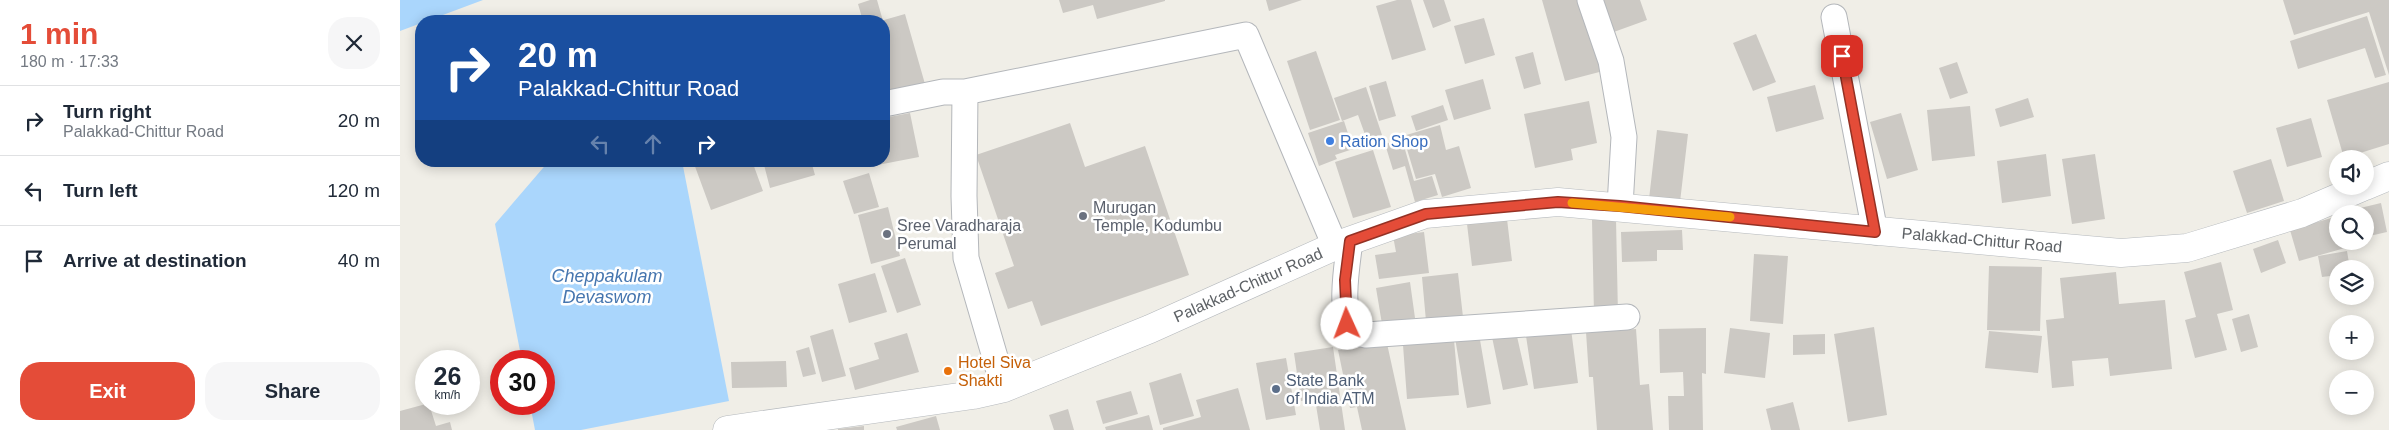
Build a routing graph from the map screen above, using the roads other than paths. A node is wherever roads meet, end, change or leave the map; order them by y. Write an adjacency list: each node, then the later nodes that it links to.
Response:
1 (1590, 0): 8 (street)
2 (1834, 16): 9 (street)
3 (965, 92): 4 (street); 10 (street); 12 (street)
4 (890, 103)
5 (2389, 176): 6 (main road, Palakkad-Chittur Road)
6 (2374, 182)
7 (2344, 195): 9 (main road, Palakkad-Chittur Road)
8 (1620, 206): 9 (main road, Palakkad-Chittur Road); 10 (main road, Palakkad-Chittur Road)
9 (1875, 232)
10 (1342, 243): 11 (street); 12 (main road, Palakkad-Chittur Road)
11 (1627, 317)
12 (1004, 388): 13 (main road, Palakkad-Chittur Road)
13 (727, 430)

